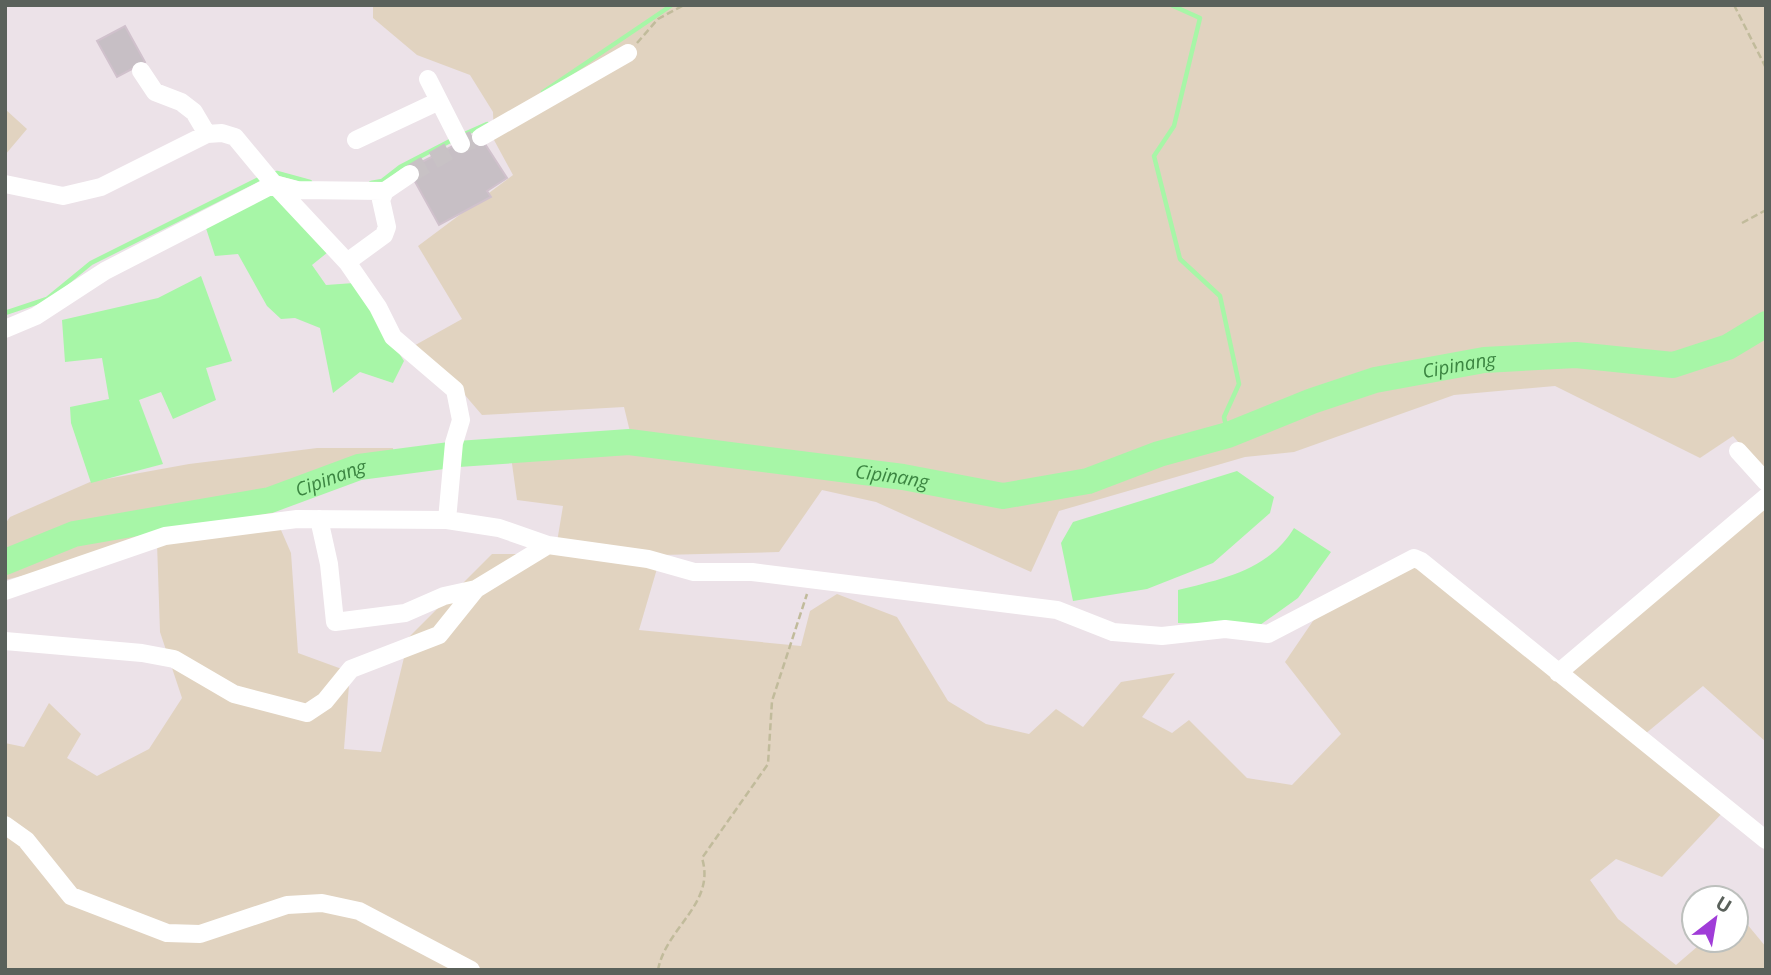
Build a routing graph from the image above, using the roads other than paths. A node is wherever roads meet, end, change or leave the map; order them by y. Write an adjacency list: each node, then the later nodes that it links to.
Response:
1 (628, 53): 6 (street)
2 (141, 71): 5 (street)
3 (428, 79): 4 (street)
4 (439, 101): 7 (street); 8 (street)
5 (207, 134): 10 (street); 11 (street)
6 (481, 137)
7 (458, 138)
8 (356, 140)
9 (410, 174): 12 (street)
10 (269, 177): 12 (street); 13 (street); 14 (street)
11 (5, 184)
12 (385, 191): 13 (street)
13 (347, 262): 19 (street)
14 (5, 329)
15 (1738, 451): 16 (street)
16 (1766, 482)
17 (1766, 497): 24 (street)
18 (319, 519): 19 (street); 21 (street); 22 (street)
19 (447, 520): 20 (street)
20 (548, 545): 21 (street); 24 (street)
21 (476, 589): 23 (street)
22 (5, 591)
23 (5, 641)
24 (1558, 673): 26 (street)
25 (5, 825): 27 (street)
26 (1766, 840)
27 (471, 970)

